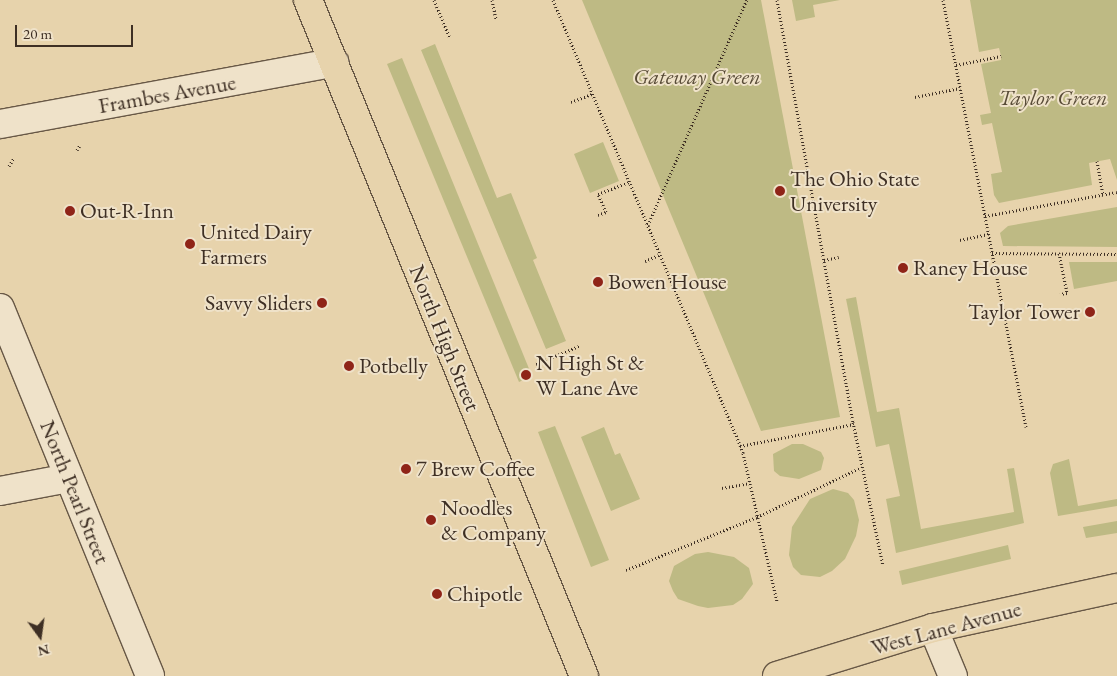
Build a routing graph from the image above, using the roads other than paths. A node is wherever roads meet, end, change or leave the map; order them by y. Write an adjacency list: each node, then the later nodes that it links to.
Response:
1 (308, 0): 2 (main road, North High Street)
2 (334, 63): 3 (street, Frambes Avenue); 10 (main road, North High Street)
3 (0, 124)
4 (0, 308): 5 (street, North Pearl Street)
5 (69, 478): 6 (street); 9 (street, North Pearl Street)
6 (0, 491)
7 (1117, 588): 8 (main road, West Lane Avenue)
8 (933, 628): 11 (main road, West Lane Avenue); 12 (street)
9 (150, 676)
10 (584, 676)
11 (777, 676)
12 (953, 676)

